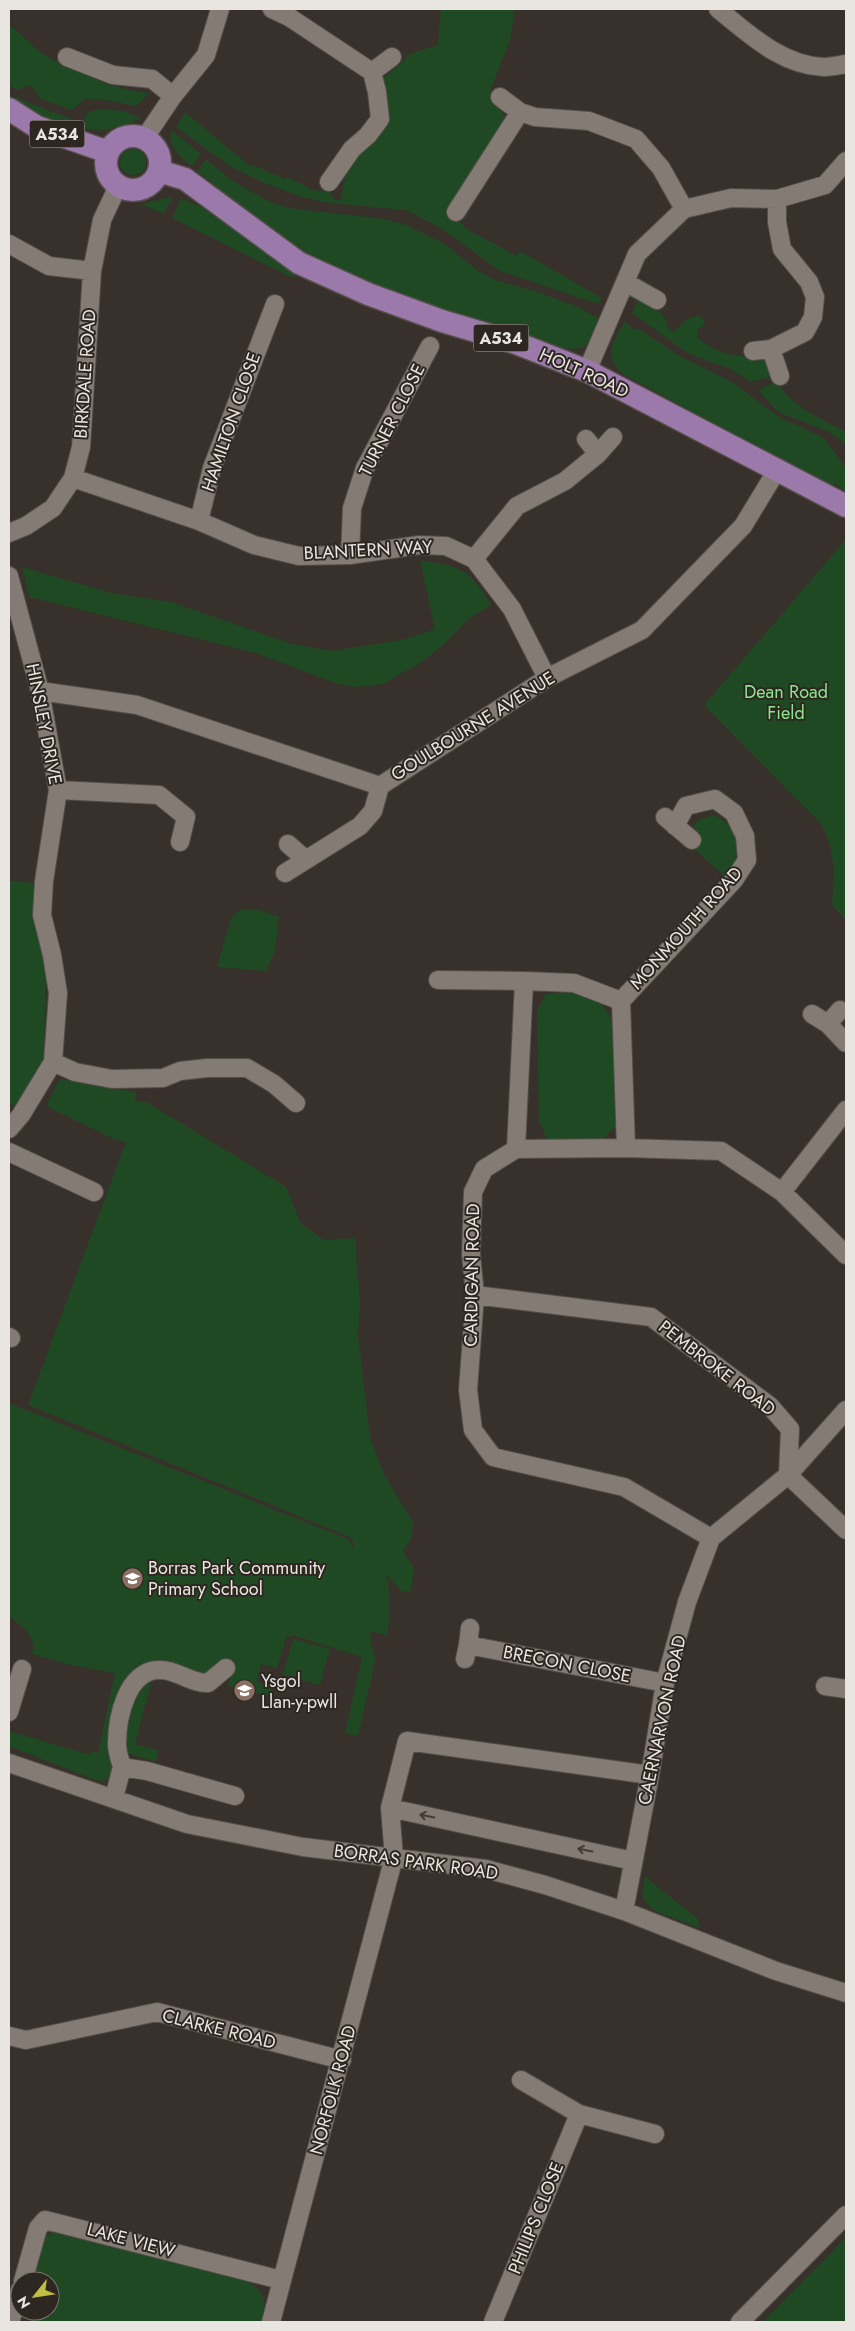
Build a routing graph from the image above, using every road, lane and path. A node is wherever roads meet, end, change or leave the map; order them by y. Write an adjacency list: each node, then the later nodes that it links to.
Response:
1 (220, 9): 8 (street)
2 (272, 9): 7 (street)
3 (718, 9): 6 (street)
4 (67, 57): 8 (street)
5 (392, 58): 7 (street)
6 (846, 64)
7 (372, 72): 16 (street)
8 (173, 96): 12 (street)
9 (500, 97): 11 (street)
10 (9, 109): 13 (main road, A534)
11 (520, 112): 19 (street); 20 (street)
12 (144, 139): 13 (main road); 15 (main road)
13 (108, 152): 17 (main road)
14 (846, 161): 18 (street)
15 (159, 171): 17 (main road); 29 (main road, HOLT ROAD / A534)
16 (329, 182)
17 (118, 186): 22 (street, BIRKDALE ROAD)
18 (777, 199): 19 (street); 27 (street)
19 (684, 209): 23 (street)
20 (456, 212)
21 (9, 244): 22 (street)
22 (92, 271): 35 (street, BIRKDALE ROAD)
23 (625, 282): 24 (street); 29 (street)
24 (657, 300)
25 (275, 304): 37 (street, HAMILTON CLOSE)
26 (430, 346): 39 (street, TURNER CLOSE)
27 (771, 349): 28 (street); 30 (street)
28 (753, 352)
29 (587, 371): 34 (main road, HOLT ROAD / A534)
30 (780, 376)
31 (613, 437): 33 (street)
32 (586, 439): 33 (street)
33 (598, 454): 40 (street)
34 (777, 470): 36 (main road, HOLT ROAD / A534); 42 (street, GOULBOURNE AVENUE)
35 (73, 478): 37 (street, BLANTERN WAY); 38 (street, BIRKDALE ROAD)
36 (846, 506)
37 (199, 521): 39 (street, BLANTERN WAY)
38 (9, 533)
39 (350, 556): 40 (street, BLANTERN WAY)
40 (474, 559): 42 (street, BLANTERN WAY)
41 (9, 576): 43 (street, HINSLEY DRIVE)
42 (547, 678): 44 (street, GOULBOURNE AVENUE)
43 (40, 691): 44 (street, GOULBOURNE AVENUE); 45 (street, HINSLEY DRIVE)
44 (380, 786): 49 (street)
45 (58, 790): 47 (street); 58 (street, HINSLEY DRIVE)
46 (692, 840): 53 (street, MONMOUTH ROAD)
47 (180, 842)
48 (288, 844): 49 (street)
49 (306, 860): 50 (street)
50 (285, 873)
51 (438, 980): 52 (street, MONMOUTH ROAD)
52 (524, 981): 53 (street, MONMOUTH ROAD); 63 (street)
53 (621, 1001): 62 (street, MONMOUTH ROAD)
54 (840, 1010): 56 (street)
55 (812, 1014): 56 (street)
56 (828, 1024): 57 (street)
57 (846, 1043)
58 (53, 1062): 59 (street); 61 (street, HINSLEY DRIVE)
59 (296, 1103)
60 (846, 1110): 66 (street)
61 (9, 1129)
62 (626, 1148): 63 (street); 66 (street)
63 (516, 1149): 68 (street, CARDIGAN ROAD)
64 (9, 1152): 65 (street)
65 (94, 1192)
66 (782, 1192): 67 (street)
67 (846, 1255)
68 (475, 1295): 70 (street, PEMBROKE ROAD); 72 (street, CARDIGAN ROAD)
69 (846, 1410): 70 (street)
70 (788, 1475): 71 (street); 72 (street)
71 (846, 1530)
72 (711, 1538): 76 (street, CAERNARVON ROAD)
73 (468, 1644): 76 (street, BRECON CLOSE)
74 (226, 1668): 81 (street)
75 (22, 1669): 79 (street)
76 (665, 1683): 82 (street, CAERNARVON ROAD)
77 (825, 1686): 78 (street)
78 (846, 1687)
79 (9, 1712)
80 (9, 1762): 84 (street, BORRAS PARK ROAD)
81 (122, 1767): 83 (street); 84 (street)
82 (650, 1775): 85 (street, NORFOLK ROAD); 87 (street, CAERNARVON ROAD)
83 (235, 1796)
84 (114, 1798): 86 (street, BORRAS PARK ROAD)
85 (390, 1808): 86 (street, NORFOLK ROAD); 87 (street, one-way to 85)
86 (394, 1857): 88 (street, BORRAS PARK ROAD); 91 (street, NORFOLK ROAD)
87 (633, 1861): 88 (street, CAERNARVON ROAD)
88 (624, 1911): 89 (street, BORRAS PARK ROAD)
89 (846, 1993)
90 (9, 2036): 91 (street, CLARKE ROAD)
91 (342, 2060): 97 (street, NORFOLK ROAD)
92 (520, 2079): 93 (street)
93 (579, 2114): 94 (street); 99 (street, PHILIPS CLOSE)
94 (657, 2134)
95 (846, 2214): 100 (street)
96 (26, 2271): 97 (street, LAKE VIEW)
97 (281, 2280): 98 (street, NORFOLK ROAD)
98 (271, 2322)
99 (492, 2322)
100 (740, 2322)

